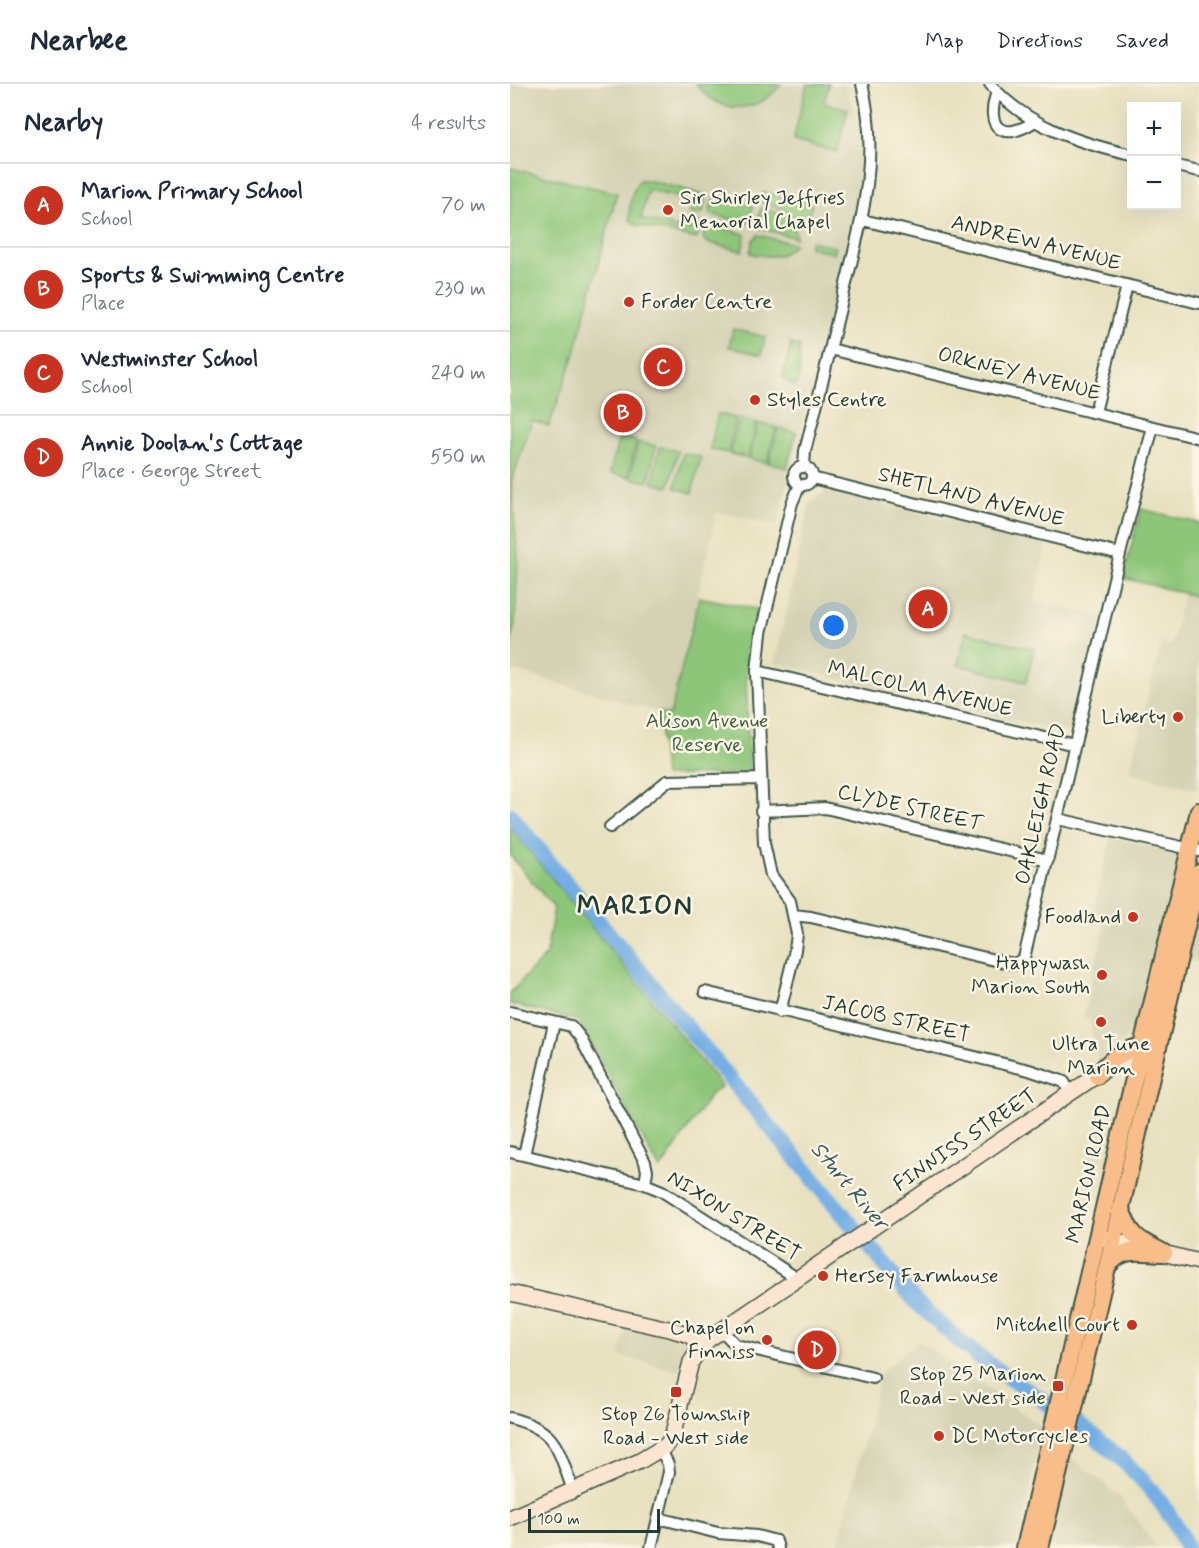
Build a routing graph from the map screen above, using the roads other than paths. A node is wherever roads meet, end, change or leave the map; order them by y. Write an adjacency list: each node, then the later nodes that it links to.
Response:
1 (862, 84): 7 (street)
2 (993, 88): 3 (street); 3 (street)
3 (1035, 121): 4 (street)
4 (1127, 154)
5 (1181, 167): 6 (street)
6 (1199, 171)
7 (863, 220): 8 (street, ANDREW AVENUE); 10 (street)
8 (1127, 286): 9 (street, ANDREW AVENUE); 11 (street)
9 (1198, 300)
10 (831, 349): 11 (street, ORKNEY AVENUE); 14 (street)
11 (1095, 412): 12 (street, ORKNEY AVENUE)
12 (1153, 427): 13 (street, ORKNEY AVENUE); 17 (street, OAKLEIGH ROAD)
13 (1199, 438)
14 (804, 466): 15 (street); 16 (street)
15 (812, 478): 16 (street); 17 (street, SHETLAND AVENUE)
16 (800, 484): 18 (street)
17 (1120, 554): 19 (street, OAKLEIGH ROAD)
18 (757, 671): 19 (street, MALCOLM AVENUE); 20 (street)
19 (1075, 745): 23 (street, OAKLEIGH ROAD)
20 (760, 779): 21 (street); 24 (street)
21 (761, 811): 26 (street, CLYDE STREET); 28 (street)
22 (1199, 811): 25 (main road, MARION ROAD)
23 (1058, 819): 25 (street); 26 (street, OAKLEIGH ROAD)
24 (610, 827)
25 (1194, 850): 33 (main road, MARION ROAD)
26 (1048, 860): 28 (street, OAKLEIGH ROAD)
27 (1199, 873): 34 (main road, MARION ROAD)
28 (793, 915): 30 (street)
29 (705, 992): 30 (street, JACOB STREET)
30 (780, 1011): 36 (street, JACOB STREET)
31 (510, 1012): 32 (street)
32 (554, 1023): 38 (street); 39 (street)
33 (1142, 1046): 34 (main road, MARION ROAD); 35 (main road)
34 (1144, 1068): 35 (street, FINNISS STREET); 40 (main road, MARION ROAD); 41 (main road, MARION ROAD)
35 (1097, 1076): 36 (street, FINNISS STREET)
36 (1071, 1094): 45 (street, FINNISS STREET)
37 (510, 1152): 38 (street, NIXON STREET)
38 (524, 1155): 39 (street, NIXON STREET)
39 (645, 1184): 45 (street, NIXON STREET)
40 (1120, 1209): 41 (main road, MARION ROAD); 42 (main road)
41 (1106, 1239): 42 (street); 44 (main road, MARION ROAD); 50 (main road, MARION ROAD)
42 (1164, 1253): 43 (street); 44 (main road)
43 (1199, 1262)
44 (1108, 1266): 50 (main road, MARION ROAD)
45 (798, 1279): 47 (street, FINNISS STREET)
46 (510, 1293): 48 (street)
47 (721, 1330): 48 (street, FINNISS STREET); 49 (street)
48 (701, 1347): 52 (street, FINNISS STREET)
49 (873, 1378)
50 (1072, 1387): 58 (main road, MARION ROAD); 59 (main road, MARION ROAD)
51 (510, 1418): 53 (street)
52 (661, 1450): 53 (street); 55 (street)
53 (573, 1490): 54 (street)
54 (510, 1518)
55 (658, 1518): 56 (street); 57 (street)
56 (651, 1548)
57 (778, 1548)
58 (1025, 1548)
59 (1040, 1548)

